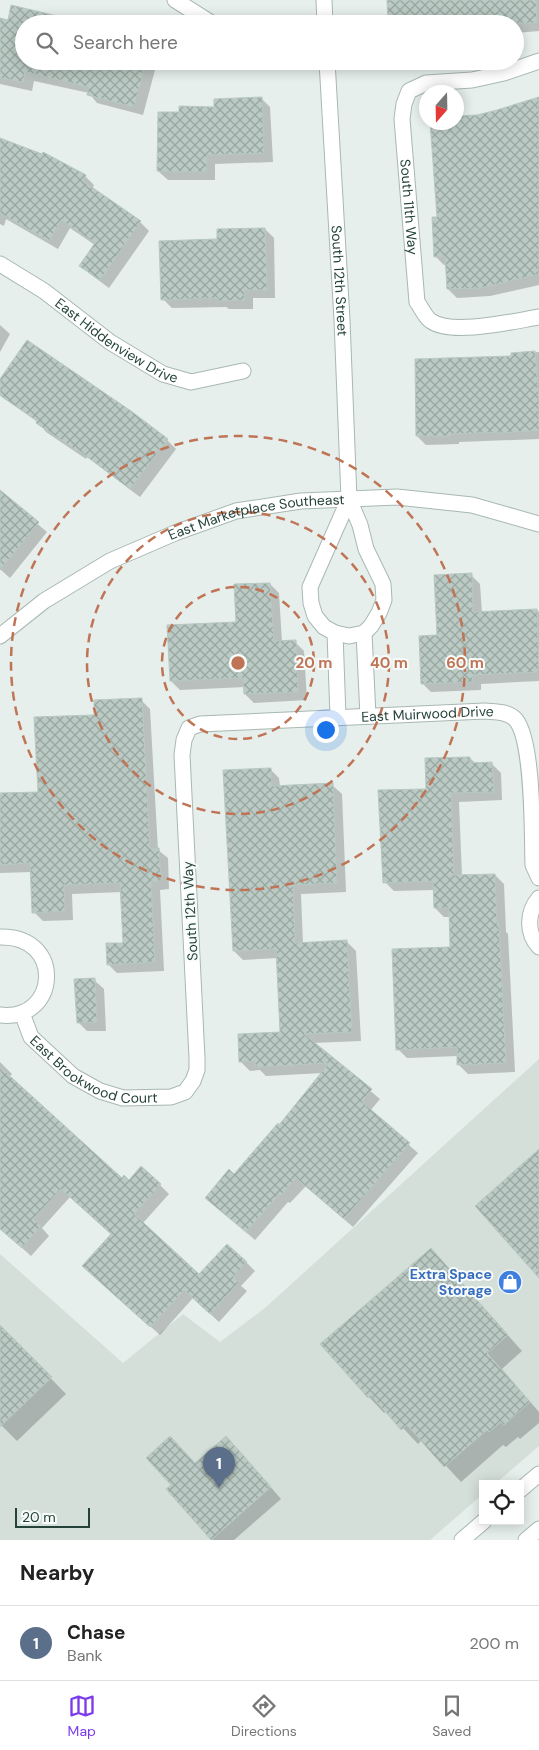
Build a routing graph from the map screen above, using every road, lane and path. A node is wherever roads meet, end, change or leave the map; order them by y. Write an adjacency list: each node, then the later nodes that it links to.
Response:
1 (176, 0): 3 (street)
2 (324, 0): 4 (street)
3 (199, 15)
4 (325, 15)
5 (539, 61): 6 (street, South 11th Way)
6 (524, 66)
7 (328, 70): 12 (street, South 12th Street)
8 (513, 70): 10 (street, South 11th Way)
9 (0, 264): 11 (street, East Hiddenview Drive)
10 (539, 317)
11 (243, 370)
12 (349, 499): 13 (street, East Marketplace Southeast); 14 (street, South 12th Street); 15 (street, South 12th Street); 16 (street, East Marketplace Southeast)
13 (539, 524)
14 (335, 633): 15 (street); 18 (street)
15 (364, 633): 17 (street)
16 (0, 636)
17 (368, 716): 18 (street, East Muirwood Drive); 20 (street, East Muirwood Drive)
18 (338, 717): 19 (street, East Muirwood Drive)
19 (189, 728): 26 (street, South 12th Way)
20 (539, 878)
21 (539, 898): 23 (street)
22 (0, 937): 24 (street, East Brookwood Court)
23 (539, 948)
24 (22, 1013): 25 (street, East Brookwood Court); 26 (street, East Brookwood Court)
25 (0, 1014)
26 (185, 1092)
27 (539, 1474): 28 (street)
28 (524, 1487)
29 (479, 1525): 31 (street)
30 (539, 1528): 32 (street)
31 (462, 1540)
32 (526, 1540)

